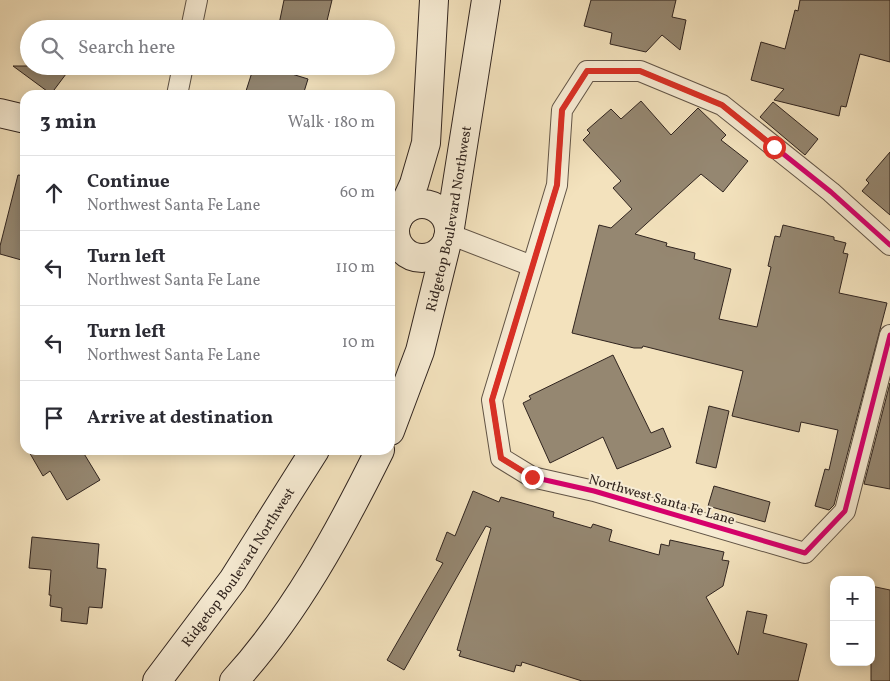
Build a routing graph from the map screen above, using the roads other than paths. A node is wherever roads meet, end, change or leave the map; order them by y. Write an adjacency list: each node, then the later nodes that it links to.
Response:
1 (198, 0): 4 (street)
2 (434, 0): 9 (main road)
3 (486, 0): 11 (main road, Ridgetop Boulevard Northwest)
4 (193, 20)
5 (181, 75): 6 (street)
6 (178, 90)
7 (0, 113): 8 (main road)
8 (20, 118)
9 (395, 223)
10 (395, 224): 11 (main road)
11 (449, 234): 12 (main road); 14 (street); 16 (main road, Ridgetop Boulevard Northwest)
12 (395, 236)
13 (890, 244): 14 (street, Northwest Santa Fe Lane)
14 (532, 266): 15 (street, Northwest Santa Fe Lane)
15 (890, 335)
16 (395, 418)
17 (312, 455): 19 (main road, Ridgetop Boulevard Northwest)
18 (377, 455): 20 (main road)
19 (157, 681)
20 (234, 681)

